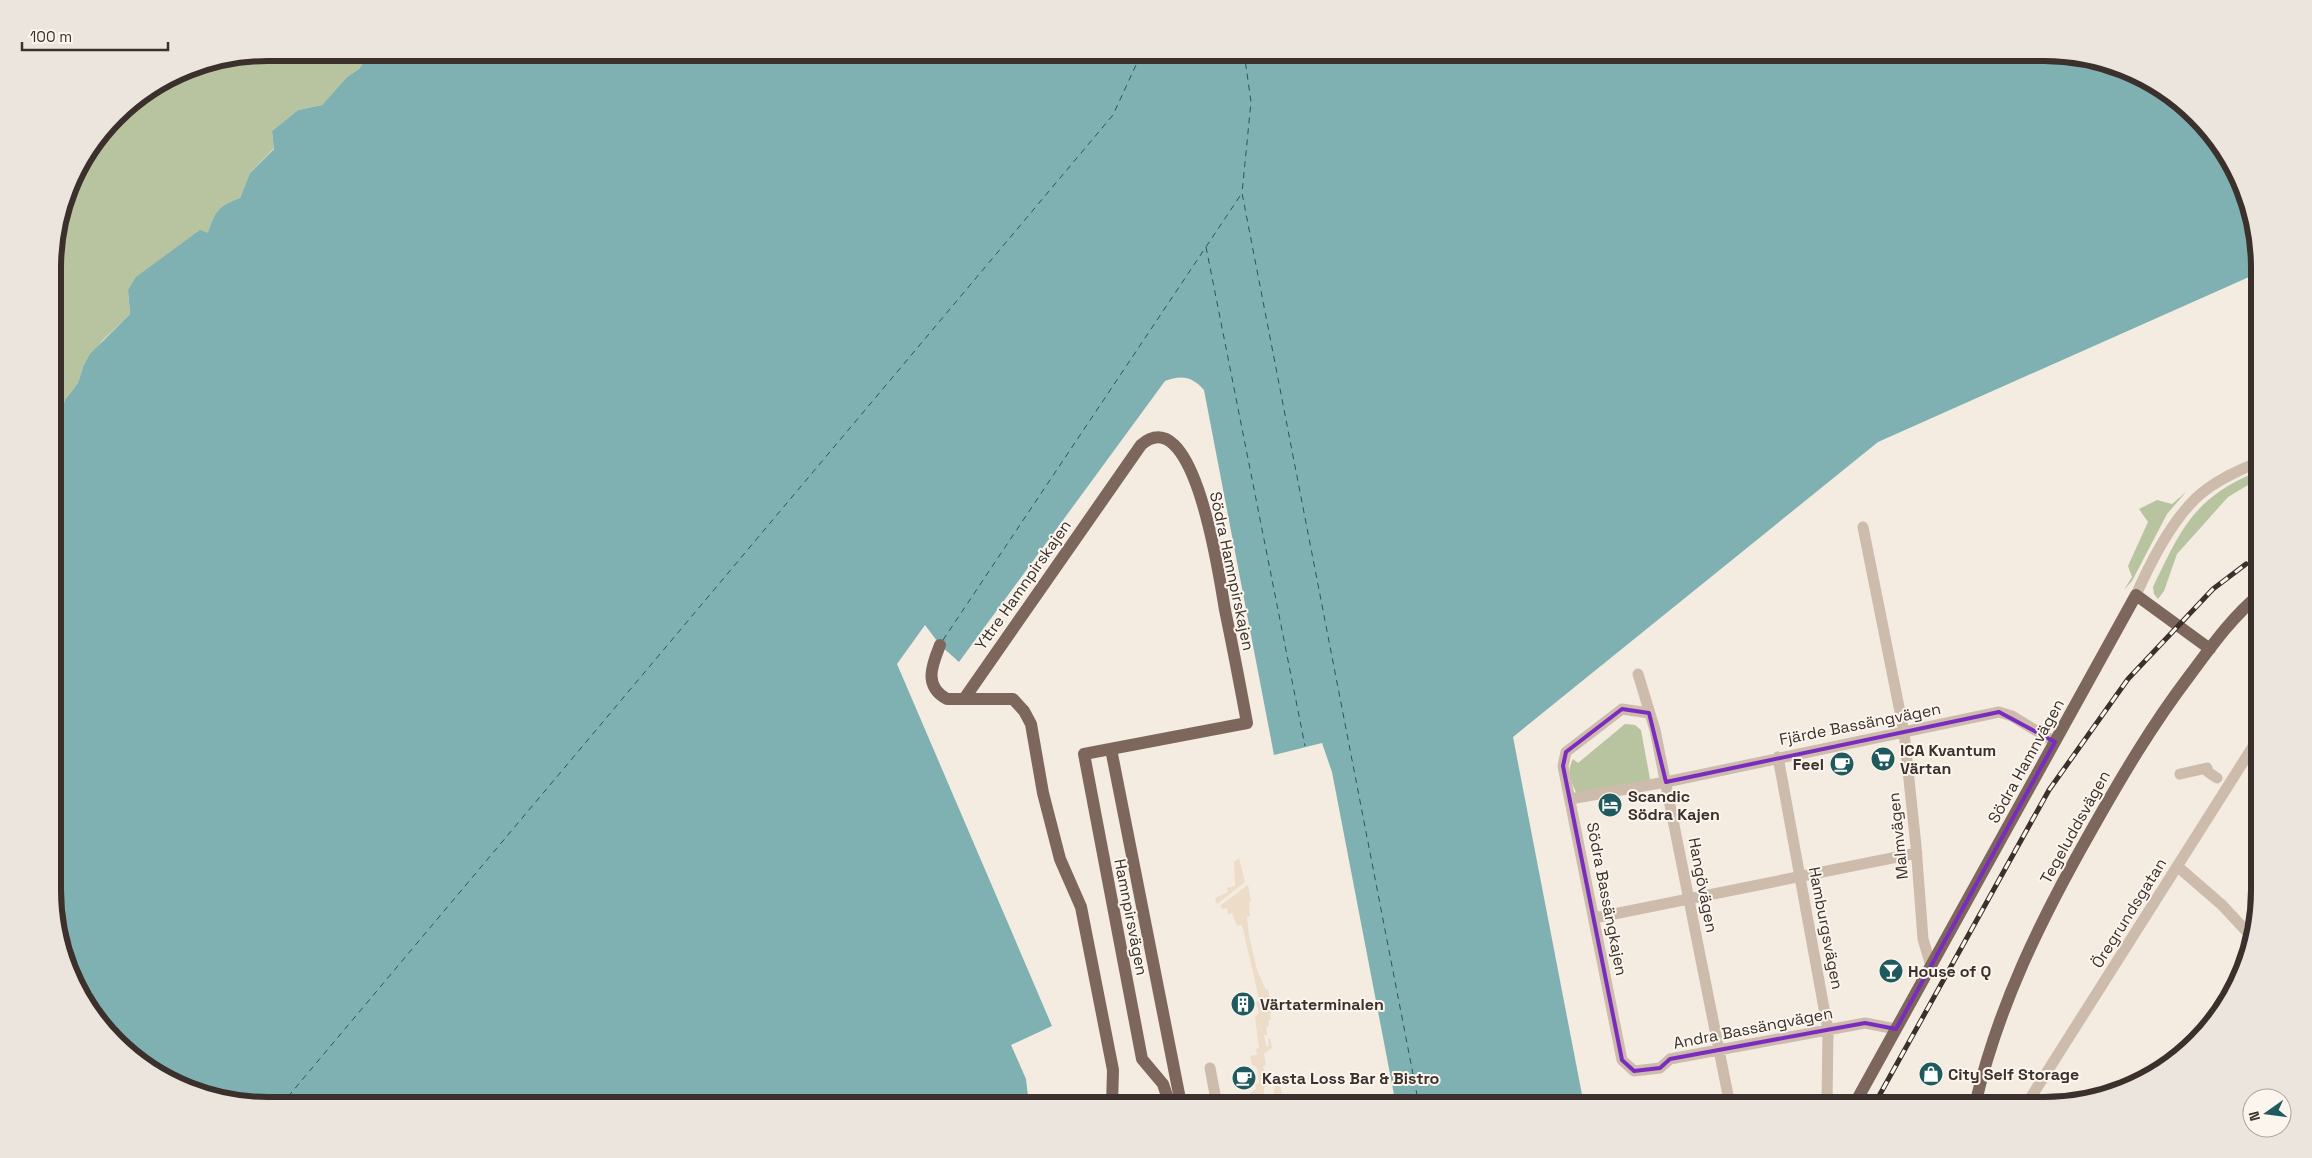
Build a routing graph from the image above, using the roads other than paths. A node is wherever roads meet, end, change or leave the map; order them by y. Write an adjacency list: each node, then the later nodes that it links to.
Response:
1 (1163, 437): 9 (main road, Yttre Hamnpirskajen); 11 (main road, Södra Hamnpirskajen)
2 (2251, 465): 4 (street, Södra Hamnvägen)
3 (1863, 527): 12 (street, Malmvägen)
4 (2136, 595): 7 (main road); 13 (main road, Södra Hamnvägen)
5 (2251, 604): 7 (main road, Tegeluddsvägen)
6 (940, 645): 9 (main road)
7 (2210, 649): 40 (main road, Tegeluddsvägen)
8 (1638, 674): 10 (street, Hangövägen)
9 (964, 699): 33 (main road)
10 (1649, 713): 19 (street, Hangövägen); 20 (street, Södra Bassängkajen)
11 (1247, 723): 14 (main road, Hamnpirsvägen)
12 (1904, 732): 13 (street, Fjärde Bassängvägen); 16 (street, Fjärde Bassängvägen); 21 (street, Malmvägen)
13 (2055, 742): 27 (main road, Södra Hamnvägen)
14 (1111, 749): 34 (main road, Hamnpirsvägen); 35 (main road, Hamnpirsvägen)
15 (2251, 750): 22 (street, Öregrundsgatan)
16 (1778, 758): 19 (street, Fjärde Bassängvägen); 23 (street, Hamburgsvägen)
17 (2180, 774): 18 (street)
18 (2217, 778)
19 (1666, 782): 20 (street, Fjärde Bassängvägen); 24 (street, Hangövägen)
20 (1570, 799): 25 (street, Södra Bassängkajen)
21 (1917, 853): 23 (street); 27 (street, Malmvägen)
22 (2177, 866): 26 (street); 41 (street, Öregrundsgatan)
23 (1800, 876): 24 (street); 28 (street, Hamburgsvägen)
24 (1690, 899): 25 (street); 30 (street, Hangövägen)
25 (1594, 918): 31 (street, Södra Bassängkajen)
26 (2247, 931)
27 (1931, 966): 29 (main road, Södra Hamnvägen)
28 (1828, 1030): 29 (street, Andra Bassängvägen); 30 (street, Andra Bassängvägen); 38 (street, Hamburgsvägen)
29 (1896, 1030): 39 (main road, Södra Hamnvägen)
30 (1719, 1050): 31 (street, Andra Bassängvägen); 37 (street, Hangövägen)
31 (1622, 1060)
32 (1210, 1068): 36 (street)
33 (1112, 1097)
34 (1167, 1097)
35 (1178, 1097)
36 (1215, 1097)
37 (1728, 1097)
38 (1827, 1097)
39 (1858, 1097)
40 (1978, 1097)
41 (2031, 1097)

